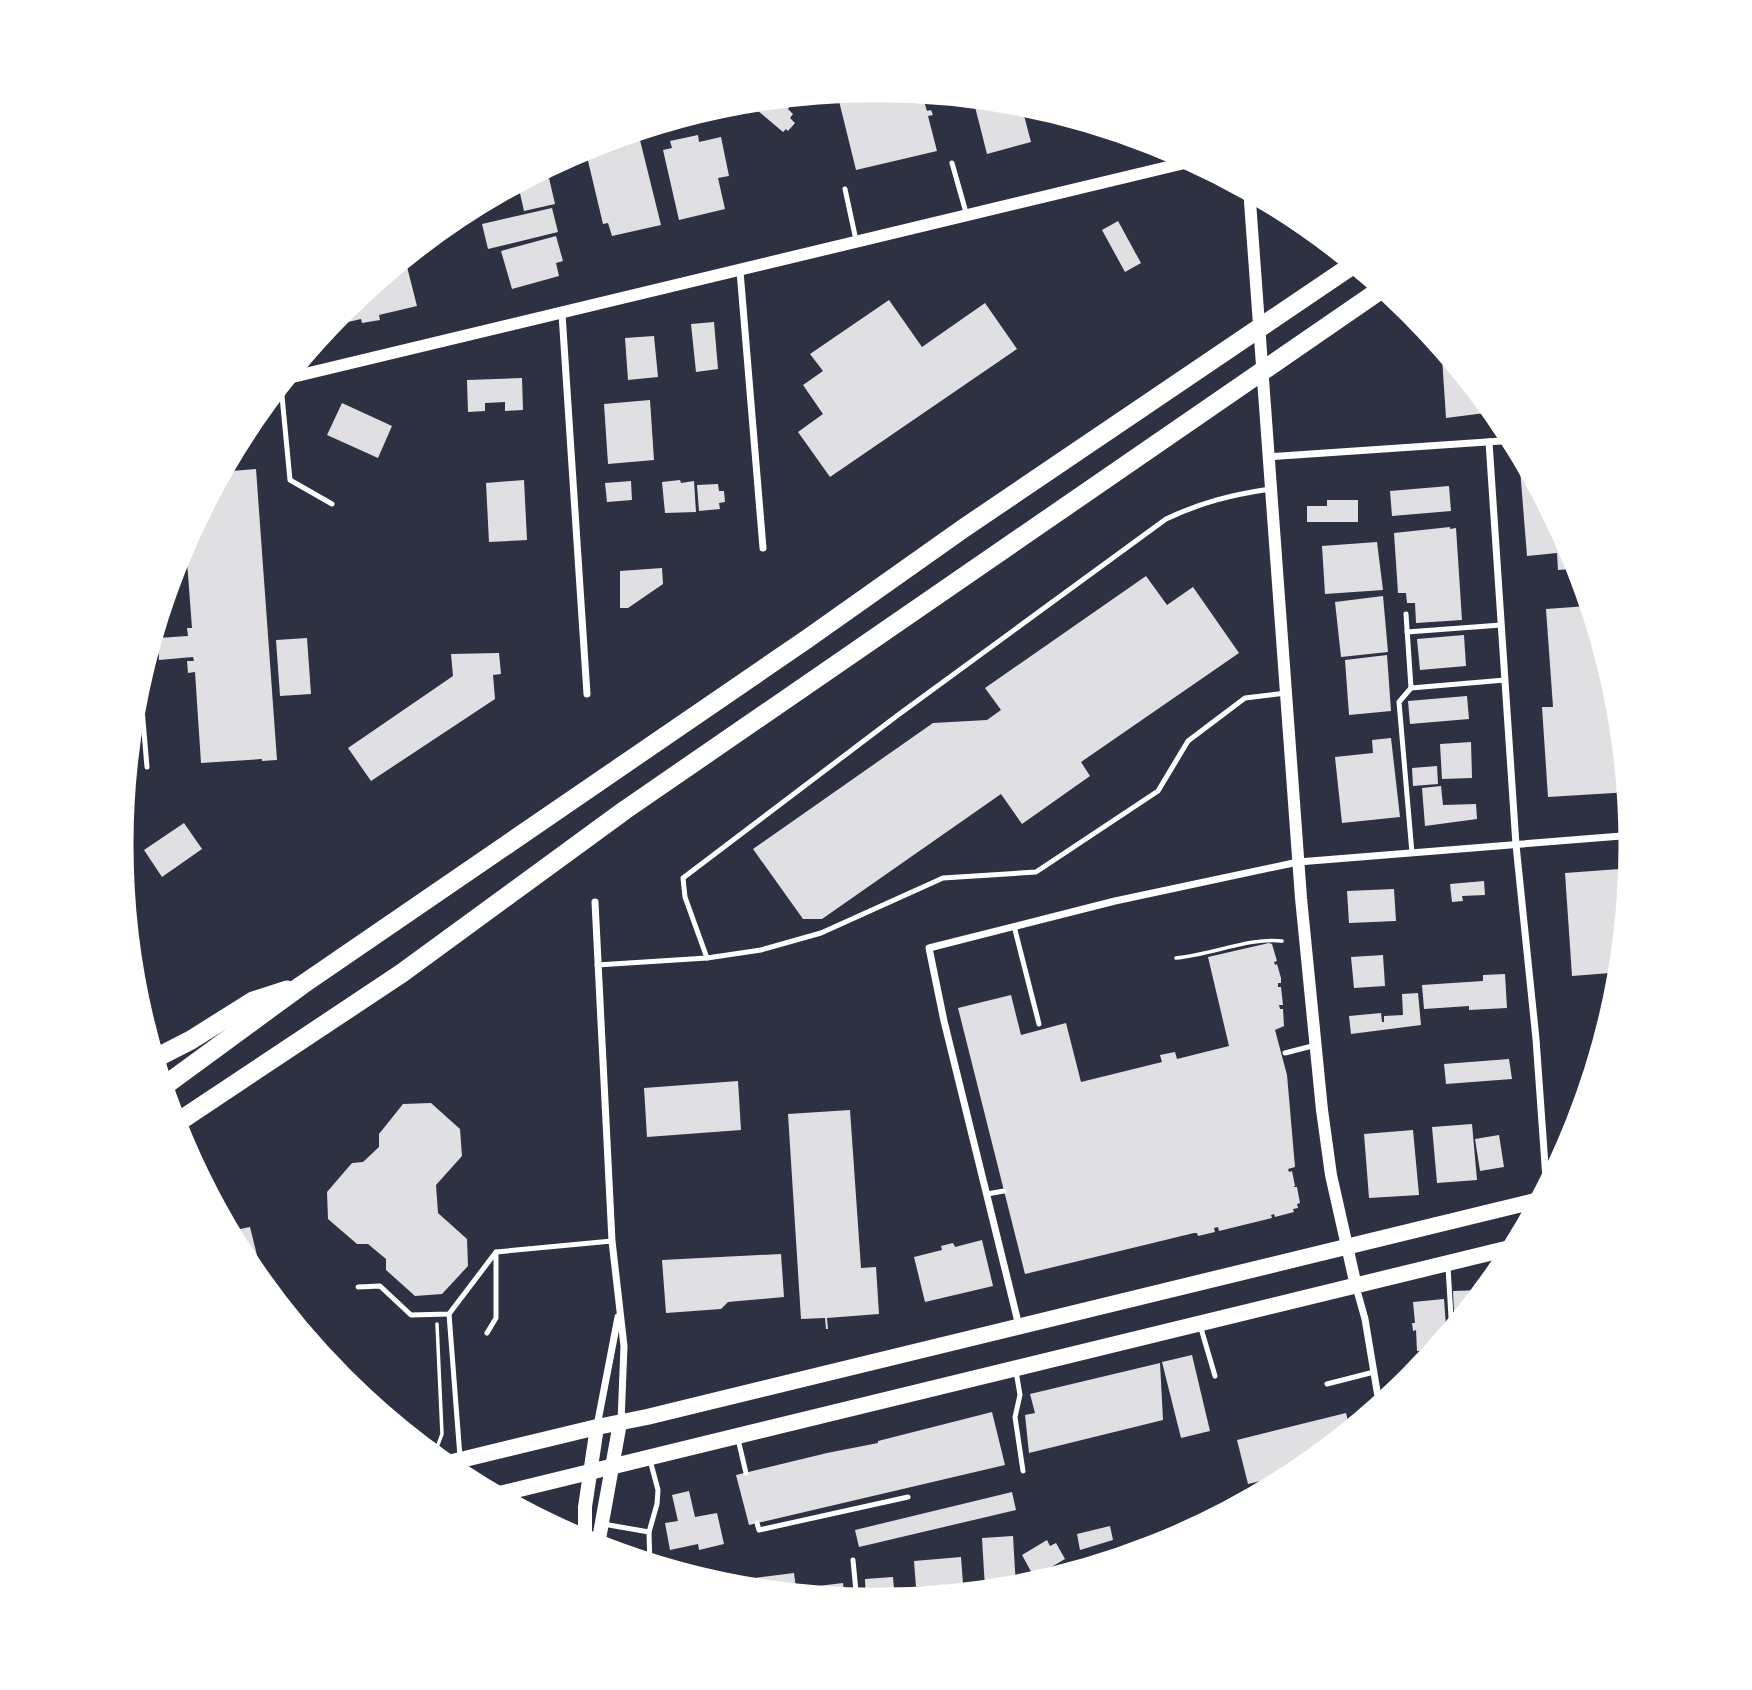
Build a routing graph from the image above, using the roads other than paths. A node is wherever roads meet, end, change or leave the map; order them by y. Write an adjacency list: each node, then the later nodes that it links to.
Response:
1 (952, 163): 5 (lane)
2 (1181, 164): 5 (street)
3 (845, 189): 6 (lane)
4 (1250, 198): 15 (street)
5 (967, 216): 6 (street)
6 (857, 242): 8 (street)
7 (1350, 267): 36 (highway)
8 (740, 271): 10 (street); 18 (street)
9 (1378, 292): 42 (highway)
10 (562, 314): 11 (street); 25 (street)
11 (293, 378)
12 (281, 392): 17 (lane)
13 (1504, 441): 14 (street)
14 (1489, 442): 15 (street); 20 (street)
15 (1268, 457): 16 (street)
16 (1270, 489): 24 (street); 34 (lane)
17 (332, 504)
18 (763, 548)
19 (1406, 614): 21 (lane)
20 (1501, 625): 21 (lane); 22 (street)
21 (1407, 632): 23 (lane)
22 (1505, 680): 23 (lane); 29 (street)
23 (1411, 688): 30 (lane)
24 (1286, 693): 31 (street); 34 (lane)
25 (587, 694)
26 (142, 706): 27 (lane)
27 (147, 767)
28 (1623, 836): 29 (street)
29 (1516, 845): 30 (street); 43 (street)
30 (1412, 853): 31 (street)
31 (1298, 862): 33 (street); 38 (street)
32 (595, 902): 35 (street)
33 (1014, 926): 37 (lane); 45 (street)
34 (707, 958): 35 (lane)
35 (597, 965): 47 (street)
36 (302, 985): 40 (highway); 41 (highway)
37 (1039, 1024)
38 (1316, 1045): 39 (lane); 48 (street)
39 (1285, 1053)
40 (160, 1056)
41 (168, 1082)
42 (182, 1120)
43 (1546, 1175)
44 (1004, 1191): 45 (lane)
45 (987, 1194): 58 (street)
46 (1532, 1202): 48 (main road)
47 (612, 1241): 50 (lane); 54 (street)
48 (1346, 1246): 52 (street); 58 (main road)
49 (1503, 1250): 51 (main road)
50 (496, 1252): 55 (lane); 59 (lane)
51 (1447, 1264): 52 (main road); 56 (lane)
52 (1356, 1286): 57 (main road); 61 (street)
53 (358, 1287): 55 (lane)
54 (619, 1309): 65 (street); 66 (street)
55 (449, 1314): 70 (lane)
56 (1451, 1322)
57 (1199, 1324): 60 (main road); 62 (lane)
58 (1019, 1326): 65 (main road)
59 (487, 1333)
60 (1016, 1367): 67 (main road); 72 (lane)
61 (1374, 1372): 63 (lane); 64 (street)
62 (1214, 1376)
63 (1327, 1384)
64 (1378, 1398)
65 (621, 1423): 66 (main road); 71 (main road)
66 (597, 1427): 70 (main road); 73 (main road)
67 (737, 1436): 68 (main road); 74 (lane)
68 (650, 1457): 71 (main road); 80 (lane)
69 (451, 1459): 70 (main road)
70 (460, 1460)
71 (613, 1466): 73 (main road); 78 (main road)
72 (1023, 1471)
73 (589, 1472): 75 (main road); 79 (main road)
74 (746, 1473)
75 (504, 1493)
76 (908, 1497): 77 (lane)
77 (757, 1523)
78 (602, 1524): 80 (lane); 81 (main road)
79 (584, 1532)
80 (649, 1532): 82 (lane)
81 (599, 1538)
82 (650, 1556)
83 (853, 1560): 84 (lane)
84 (855, 1591)

